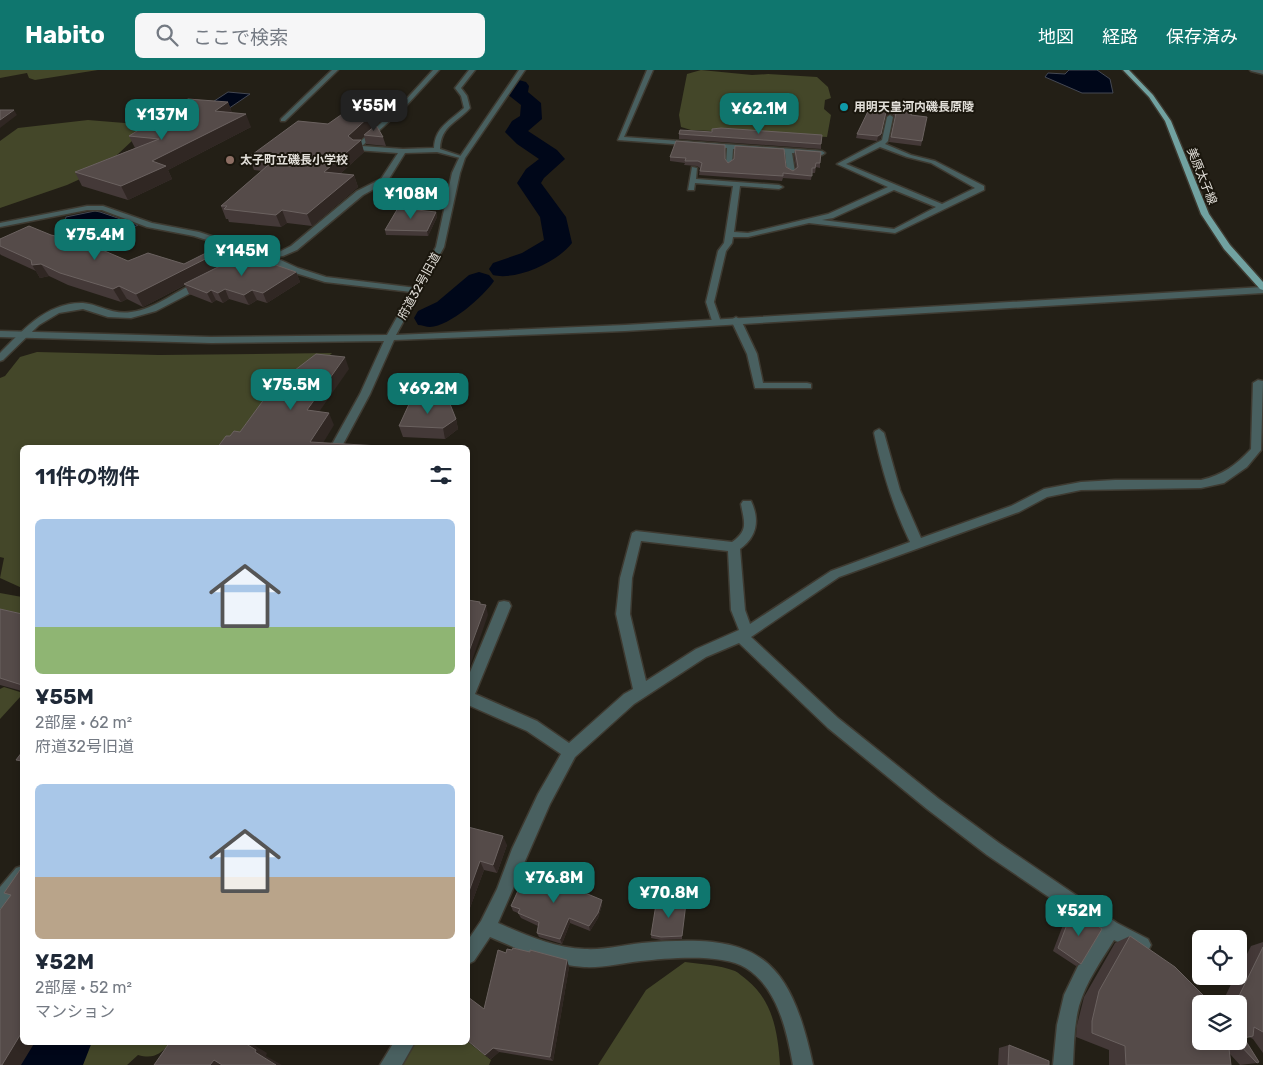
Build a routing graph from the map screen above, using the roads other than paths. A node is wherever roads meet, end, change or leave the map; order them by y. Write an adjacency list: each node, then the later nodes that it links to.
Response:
1 (335, 70): 10 (street)
2 (436, 70): 14 (street)
3 (472, 70): 13 (street)
4 (522, 70): 17 (street, 府道32号旧道)
5 (650, 70): 12 (street)
6 (1126, 70): 31 (main road, 美原太子線)
7 (1253, 70): 8 (street)
8 (1263, 72)
9 (890, 117): 11 (street)
10 (284, 120)
11 (880, 145): 23 (street); 24 (street)
12 (730, 147): 15 (street); 18 (street)
13 (437, 150): 14 (street); 17 (street)
14 (403, 151): 28 (street)
15 (788, 151): 16 (street); 20 (street)
16 (822, 153)
17 (462, 158): 32 (street, 府道32号旧道)
18 (729, 164)
19 (694, 168): 21 (street)
20 (791, 172)
21 (737, 184): 22 (street); 27 (street)
22 (779, 187)
23 (894, 187): 24 (street); 25 (street)
24 (942, 207): 25 (street)
25 (810, 221): 27 (street)
26 (0, 225): 28 (street)
27 (730, 234): 34 (street)
28 (263, 256): 29 (street); 32 (street)
29 (232, 266)
30 (207, 280): 36 (street)
31 (1263, 288): 33 (street)
32 (417, 291): 37 (street, 府道32号旧道)
33 (736, 320): 34 (street); 40 (street)
34 (716, 322): 37 (street)
35 (0, 334): 36 (street)
36 (23, 335): 37 (street); 38 (street)
37 (391, 336): 42 (street, 府道32号旧道)
38 (0, 358)
39 (1263, 384): 44 (street)
40 (807, 386)
41 (879, 433): 44 (street)
42 (337, 445)
43 (747, 504): 45 (street)
44 (918, 545): 47 (street)
45 (734, 547): 47 (street); 49 (street)
46 (504, 606): 48 (street)
47 (744, 634): 49 (street); 55 (street)
48 (470, 688)
49 (641, 691): 51 (street)
50 (470, 699): 51 (street)
51 (570, 752): 54 (street)
52 (20, 876): 53 (street)
53 (0, 900)
54 (487, 927): 56 (street); 60 (street)
55 (1111, 930): 57 (street); 61 (street)
56 (470, 952)
57 (1153, 954)
58 (404, 1045): 59 (street)
59 (390, 1065)
60 (803, 1065)
61 (1063, 1065)

